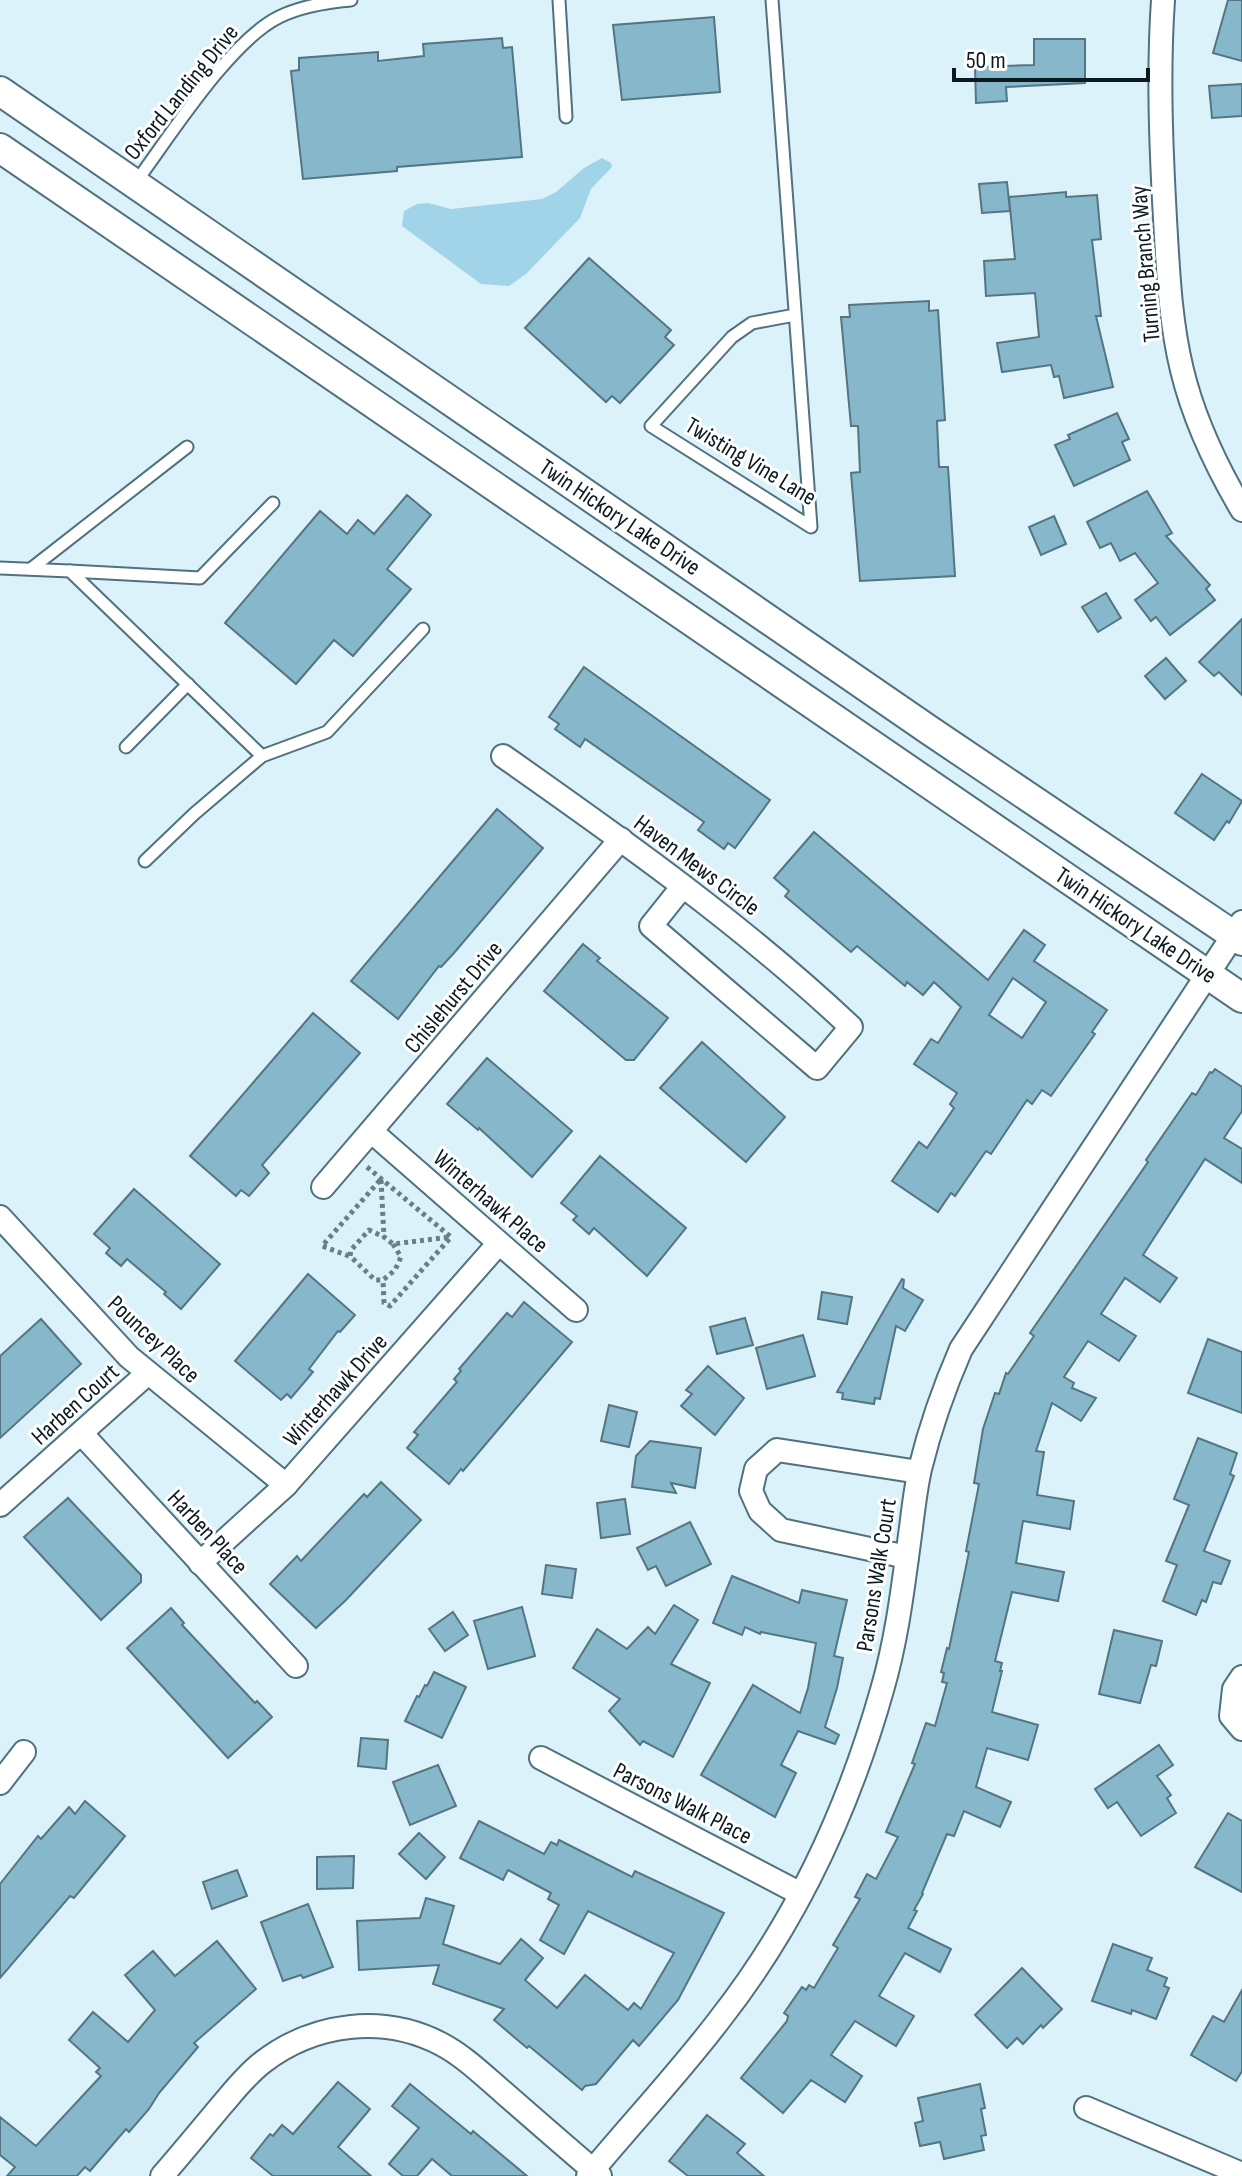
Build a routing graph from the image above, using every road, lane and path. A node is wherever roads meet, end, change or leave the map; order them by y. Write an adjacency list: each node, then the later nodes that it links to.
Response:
1 (351, 0): 8 (lane, Oxford Landing Drive)
2 (559, 0): 6 (lane)
3 (772, 0): 9 (lane, Twisting Vine Lane)
4 (1163, 0): 12 (street, Turning Branch Way)
5 (0, 91): 8 (street, Twin Hickory Lake Drive)
6 (566, 117)
7 (0, 148): 25 (street, Twin Hickory Lake Drive)
8 (136, 183): 24 (street, Twin Hickory Lake Drive)
9 (795, 315): 9 (lane, Twisting Vine Lane)
10 (187, 447): 14 (lane)
11 (273, 503): 15 (lane)
12 (1242, 510)
13 (0, 568): 14 (lane)
14 (32, 568): 15 (lane)
15 (70, 571): 17 (lane)
16 (423, 629): 19 (lane)
17 (188, 684): 18 (lane); 19 (lane)
18 (126, 747)
19 (262, 756): 22 (lane)
20 (503, 756): 21 (street, Haven Mews Circle)
21 (621, 839): 23 (street, Haven Mews Circle); 27 (street, Chislehurst Drive)
22 (145, 861)
23 (683, 886): 23 (street, Haven Mews Circle)
24 (1239, 933): 25 (street, Parsons Walk Court)
25 (1207, 974): 26 (street, Twin Hickory Lake Drive); 41 (street, Parsons Walk Court)
26 (1242, 998)
27 (372, 1132): 30 (street, Chislehurst Drive); 34 (street, Winterhawk Place)
28 (367, 1166): 29 (path)
29 (381, 1179): 32 (path); 33 (path); 36 (path)
30 (323, 1187)
31 (0, 1217): 39 (street, Pouncey Place)
32 (384, 1237): 35 (path); 36 (path)
33 (451, 1237): 35 (path); 37 (path)
34 (499, 1243): 38 (street, Winterhawk Place); 42 (street, Winterhawk Drive)
35 (393, 1244): 37 (path)
36 (350, 1256): 37 (path)
37 (383, 1280)
38 (576, 1310)
39 (148, 1373): 40 (street, Harben Court); 42 (street, Pouncey Place)
40 (81, 1433): 43 (street, Harben Court); 45 (street, Harben Place)
41 (919, 1472): 44 (street, Parsons Walk Court); 44 (street)
42 (286, 1485): 45 (street, Winterhawk Drive)
43 (0, 1505)
44 (907, 1557): 52 (street, Parsons Walk Court)
45 (200, 1563): 46 (street, Harben Place)
46 (296, 1666)
47 (1242, 1677): 48 (street)
48 (1242, 1729)
49 (24, 1752): 51 (street)
50 (541, 1758): 52 (street, Parsons Walk Place)
51 (0, 1783)
52 (801, 1894): 54 (street, Parsons Walk Court)
53 (1086, 2108): 55 (street)
54 (593, 2174): 56 (street)
55 (1242, 2174)
56 (162, 2176)

